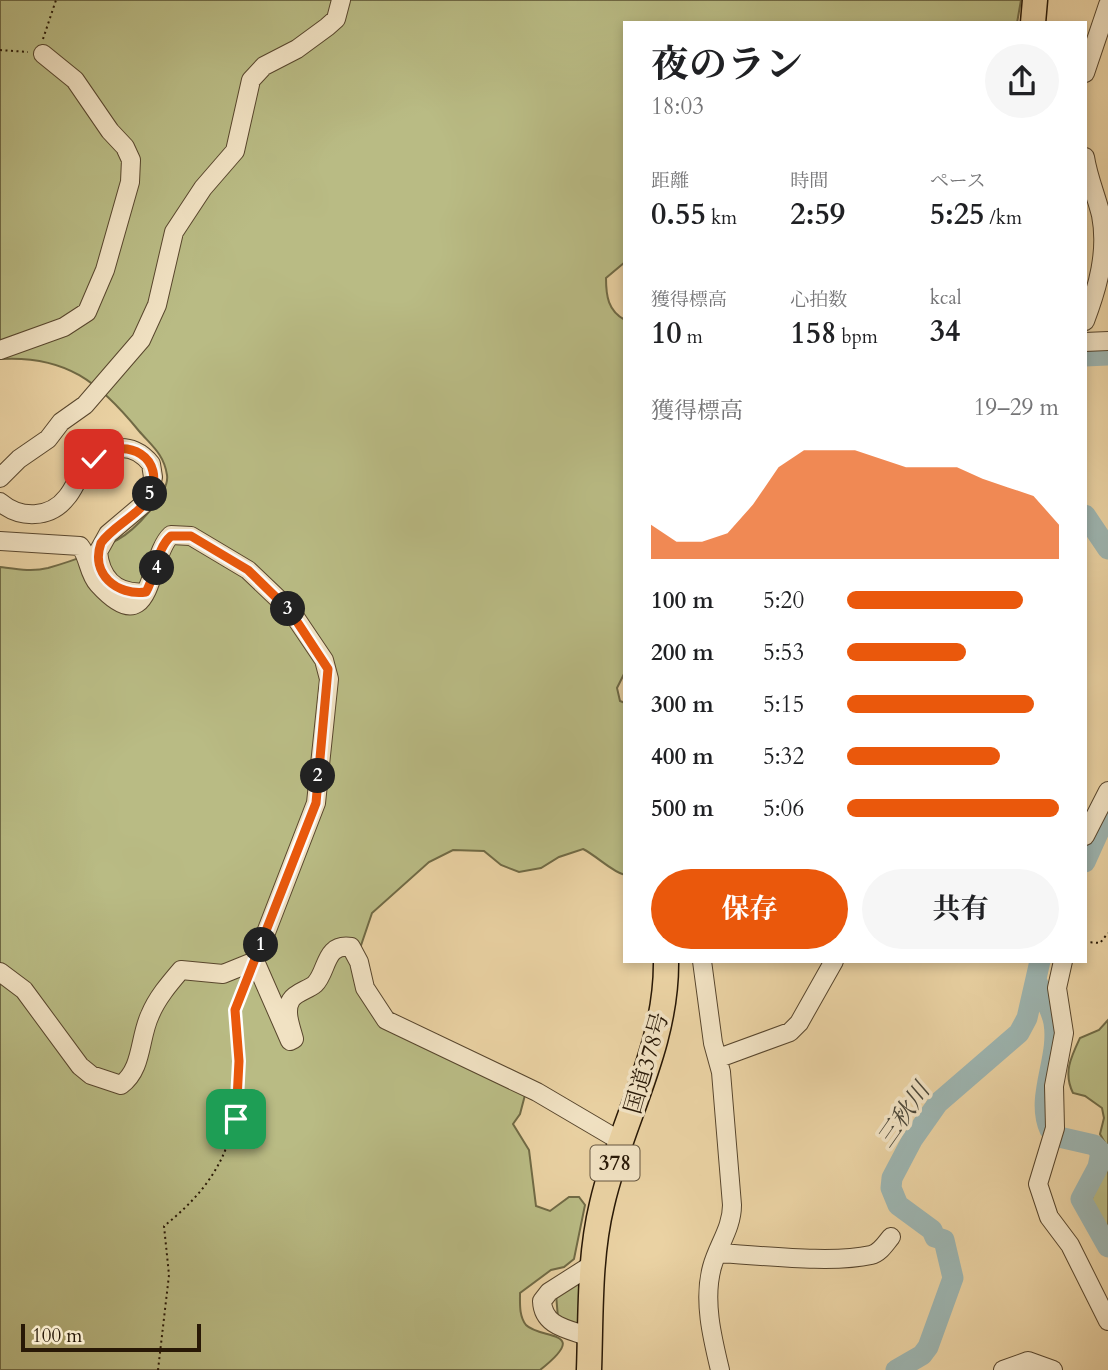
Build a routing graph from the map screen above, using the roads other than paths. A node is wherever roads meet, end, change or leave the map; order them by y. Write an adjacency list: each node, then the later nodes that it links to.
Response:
1 (341, 0): 14 (street)
2 (1035, 0): 4 (highway)
3 (1108, 5): 6 (street)
4 (1033, 21)
5 (43, 54): 13 (street)
6 (1087, 67)
7 (1087, 165): 9 (street)
8 (1087, 209): 9 (street)
9 (1102, 226): 10 (street)
10 (1087, 315)
11 (1108, 341): 12 (street)
12 (1087, 342)
13 (0, 350)
14 (0, 478)
15 (0, 502): 17 (street)
16 (0, 541): 17 (street)
17 (146, 592): 20 (street)
18 (1108, 791): 19 (street)
19 (1087, 832)
20 (255, 961): 25 (street); 27 (street)
21 (666, 963): 27 (highway, 国道378号 / 378)
22 (702, 963): 26 (street)
23 (833, 963): 26 (street)
24 (1062, 963): 31 (street)
25 (0, 972)
26 (719, 1058): 29 (street)
27 (622, 1142): 30 (highway, 国道378号 / 378)
28 (891, 1237): 29 (street)
29 (718, 1253): 33 (street)
30 (593, 1264): 32 (highway, 国道378号 / 378); 32 (street)
31 (1108, 1321)
32 (590, 1336): 34 (highway, 国道378号 / 378)
33 (716, 1365)
34 (589, 1370)
35 (1003, 1370): 36 (street)
36 (1053, 1370)

